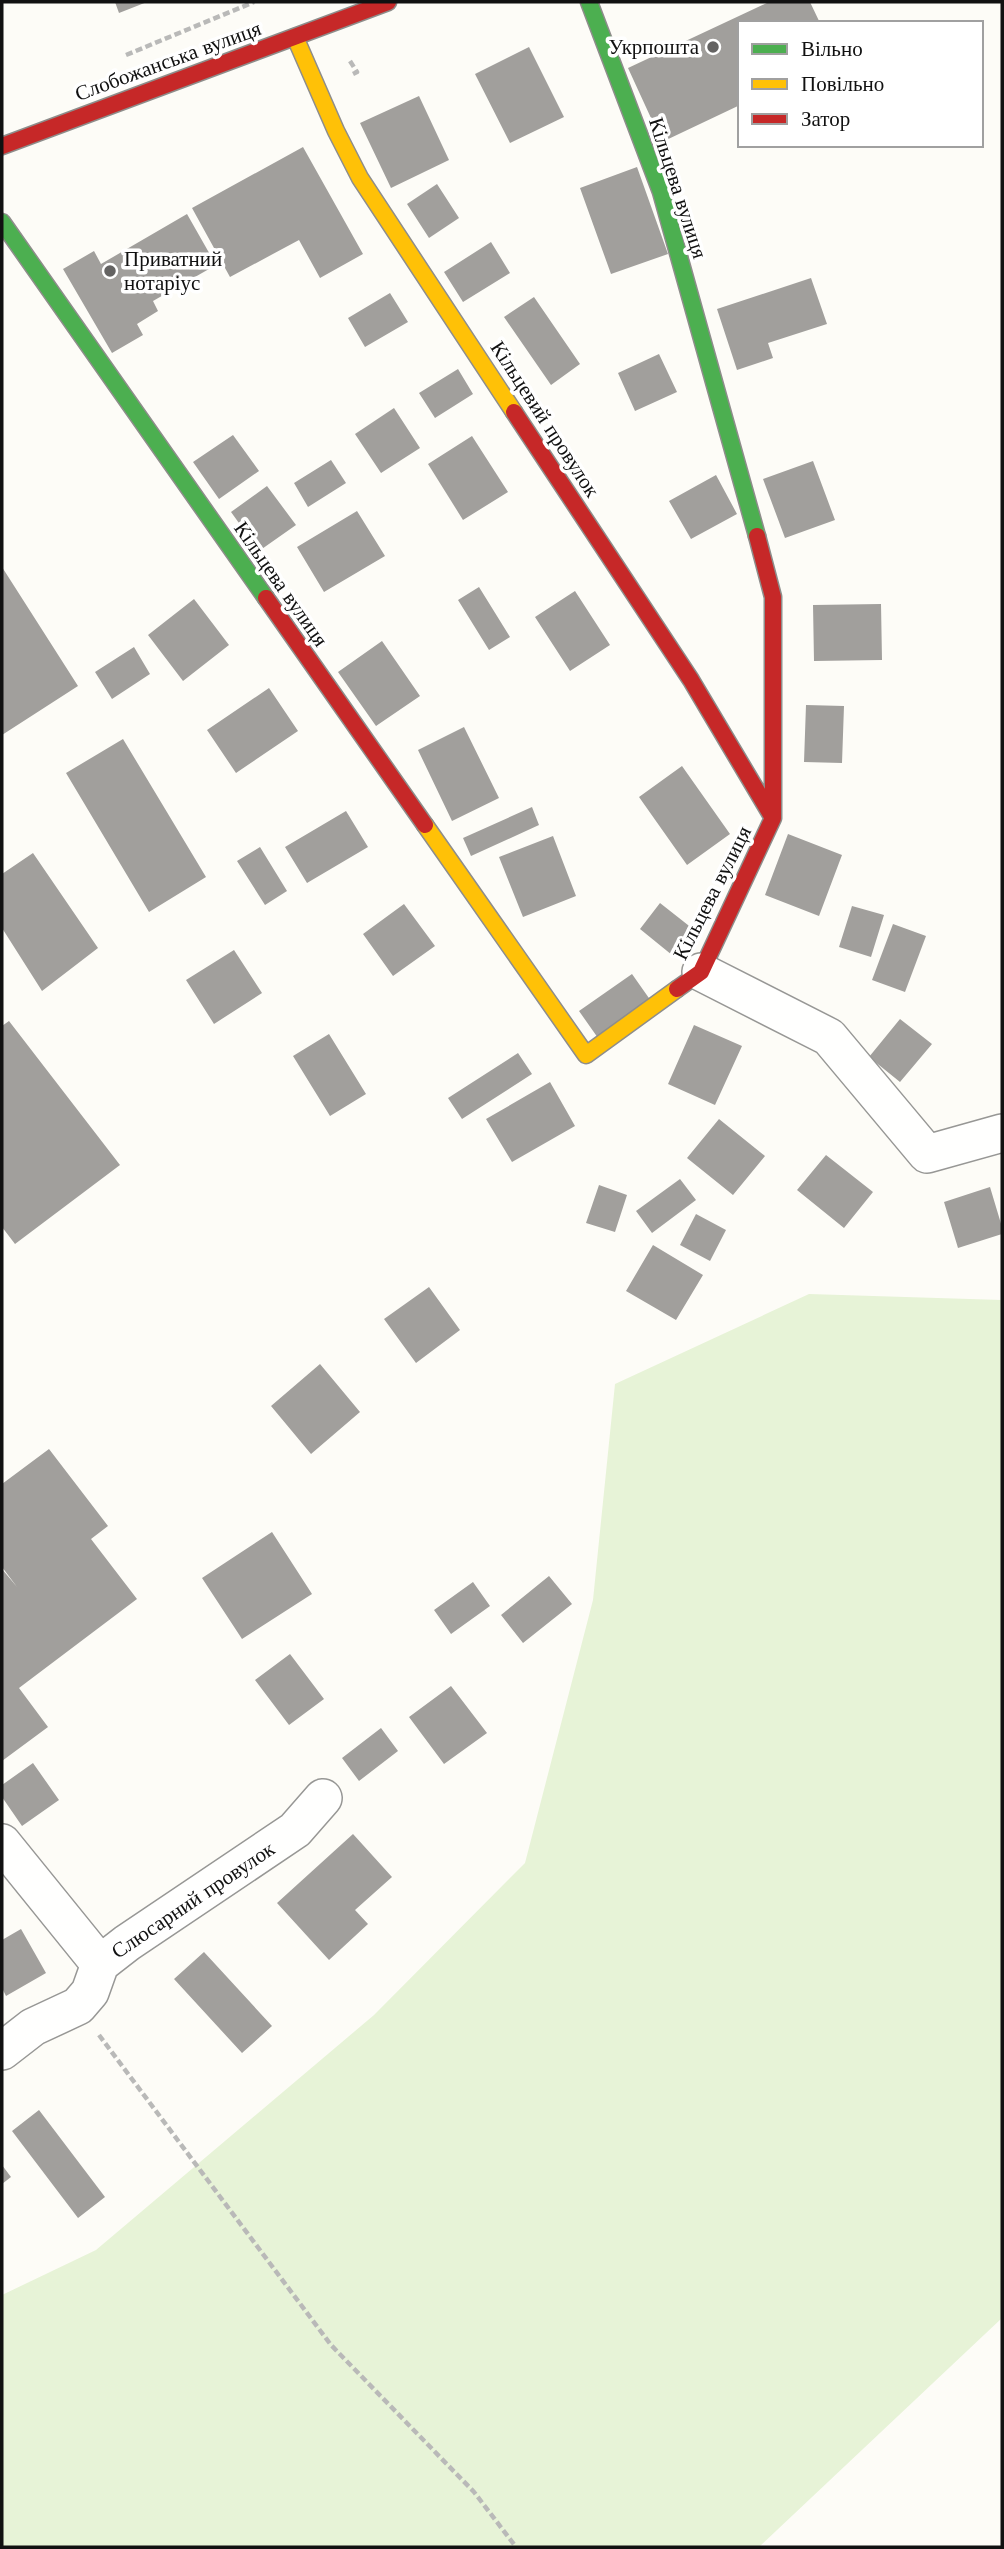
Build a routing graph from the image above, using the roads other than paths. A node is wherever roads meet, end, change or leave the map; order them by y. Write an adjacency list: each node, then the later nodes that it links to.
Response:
1 (388, 2): 3 (street, Слобожанська вулиця)
2 (589, 2): 6 (street, Кільцева вулиця)
3 (295, 37): 4 (street, Слобожанська вулиця); 6 (street, Кільцевий провулок)
4 (2, 146)
5 (2, 222): 7 (street, Кільцева вулиця)
6 (773, 818): 7 (street, Кільцева вулиця)
7 (701, 972): 8 (street)
8 (1002, 1133)
9 (323, 1798): 11 (street, Слюсарний провулок)
10 (2, 1843): 11 (street)
11 (100, 1964): 12 (street, Слюсарний провулок)
12 (2, 2052)

